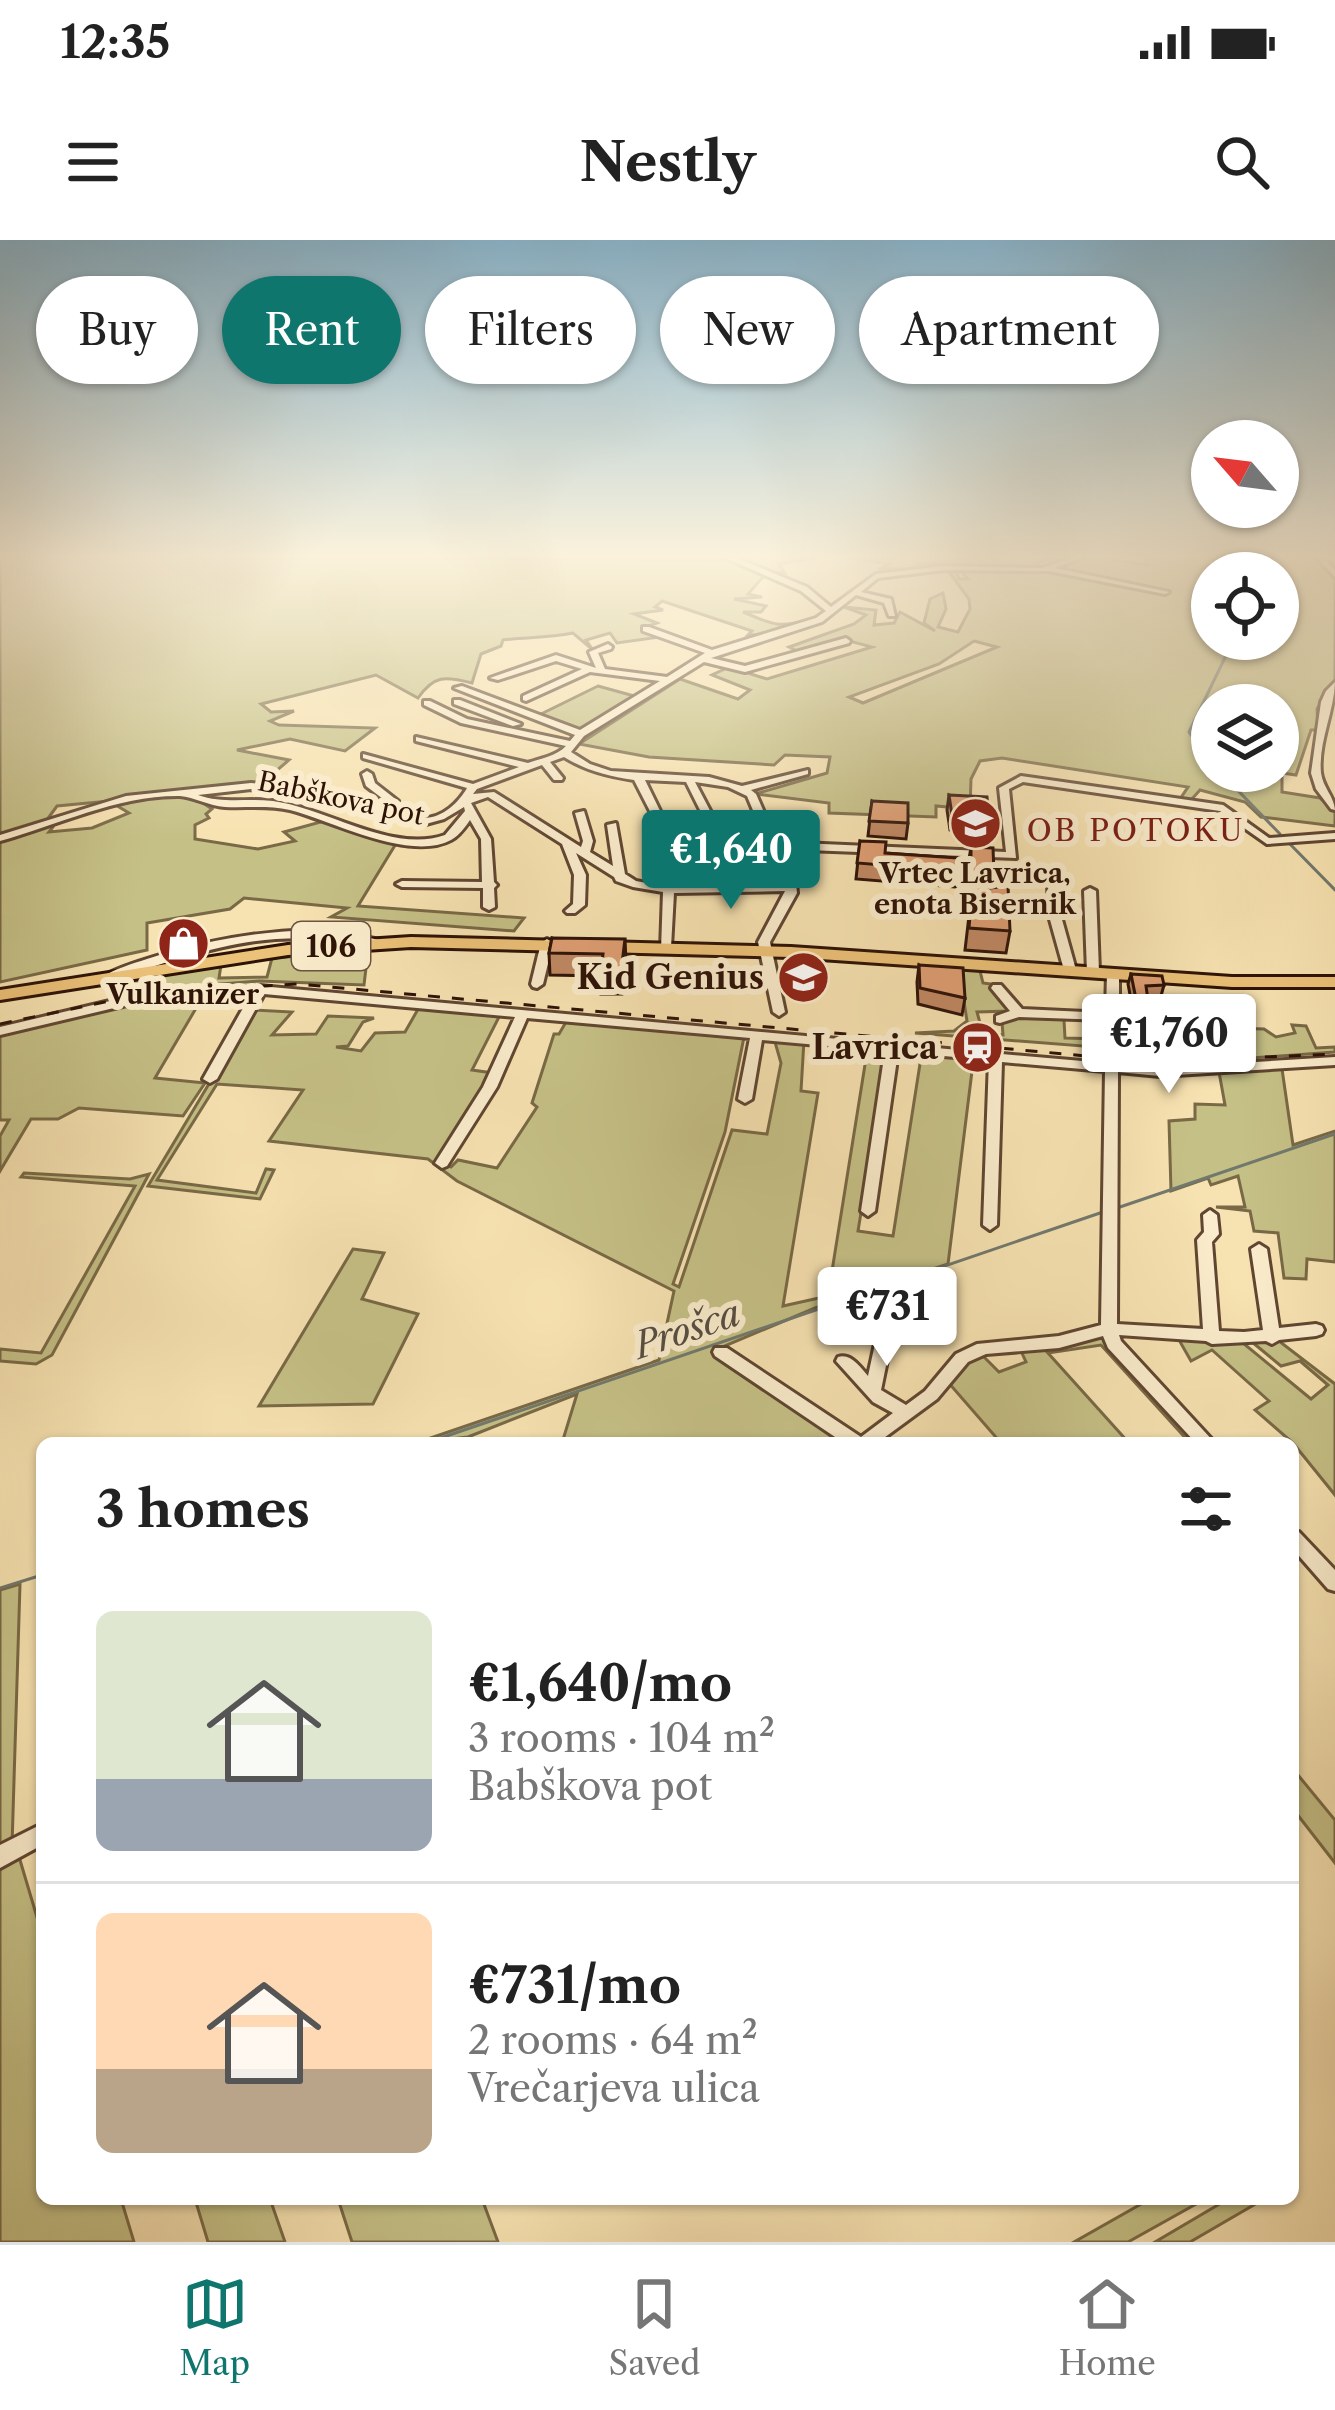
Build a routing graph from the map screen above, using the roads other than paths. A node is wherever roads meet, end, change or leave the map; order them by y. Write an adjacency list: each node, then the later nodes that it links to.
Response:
1 (601, 649): 8 (street)
2 (693, 649): 5 (street)
3 (731, 649): 5 (street)
4 (816, 649): 5 (street)
5 (708, 656): 9 (street)
6 (516, 669): 7 (street)
7 (587, 671): 8 (street); 12 (street)
8 (602, 672): 9 (street)
9 (670, 680): 16 (street)
10 (1335, 686): 31 (street)
11 (459, 688): 16 (street)
12 (526, 698)
13 (457, 702): 15 (street)
14 (428, 703): 15 (street)
15 (521, 734): 18 (street)
16 (581, 734): 18 (street)
17 (419, 739): 21 (street)
18 (567, 748): 20 (street); 25 (street)
19 (366, 756): 27 (street)
20 (543, 758): 21 (street); 24 (street)
21 (524, 765): 27 (street)
22 (804, 772): 28 (street)
23 (367, 774): 32 (street)
24 (558, 778)
25 (639, 779): 26 (street); 45 (street)
26 (691, 783): 28 (street); 46 (street)
27 (472, 787): 30 (street)
28 (743, 789): 38 (street)
29 (191, 794): 30 (street, Babškova pot); 32 (street); 36 (street)
30 (468, 806): 32 (street); 37 (street, Babškova pot); 43 (street, Babškova pot)
31 (1335, 807)
32 (385, 812)
33 (580, 813): 39 (street)
34 (613, 825): 40 (street)
35 (1335, 836): 38 (street)
36 (0, 838)
37 (566, 841): 39 (street, Babškova pot); 49 (street)
38 (772, 845): 44 (street)
39 (585, 852): 40 (street, Babškova pot)
40 (620, 879): 45 (street, Babškova pot)
41 (1054, 881): 53 (street)
42 (402, 884): 43 (street)
43 (491, 885): 48 (street, Babškova pot)
44 (790, 887): 46 (street, Babškova pot); 52 (street)
45 (663, 889): 46 (street, Babškova pot); 51 (street)
46 (715, 889)
47 (1090, 891): 54 (street)
48 (489, 907)
49 (571, 910)
50 (547, 943): 51 (main road, 106); 56 (street); 59 (main road, 106)
51 (665, 947): 52 (main road, 106)
52 (765, 951): 53 (main road, 106); 60 (street)
53 (1070, 970): 54 (main road, 106)
54 (1103, 973): 55 (main road, 106); 63 (street)
55 (1335, 982)
56 (537, 984)
57 (997, 988): 61 (street)
58 (260, 990): 62 (street); 65 (street); 71 (street)
59 (0, 995)
60 (779, 1012)
61 (1018, 1013): 63 (street); 64 (street)
62 (521, 1016): 66 (street); 73 (street)
63 (1114, 1017): 70 (street)
64 (1000, 1019)
65 (0, 1030)
66 (758, 1034): 67 (street); 72 (street)
67 (892, 1046): 68 (street); 74 (street)
68 (996, 1055): 70 (street); 76 (street)
69 (1335, 1061): 70 (street)
70 (1112, 1069): 79 (street)
71 (210, 1079)
72 (745, 1099)
73 (442, 1163)
74 (868, 1211)
75 (1210, 1215): 81 (street)
76 (990, 1225)
77 (1259, 1249): 82 (street)
78 (891, 1302): 85 (street)
79 (1109, 1329): 81 (street); 86 (street); 89 (street)
80 (1316, 1330): 82 (street)
81 (1212, 1338): 82 (street)
82 (1272, 1338)
83 (721, 1352): 87 (street)
84 (844, 1361): 85 (street)
85 (873, 1391): 86 (street)
86 (902, 1412): 88 (street)
87 (852, 1437)
88 (869, 1437)
89 (1200, 1437)
90 (1299, 1544): 91 (street)
91 (1335, 1582)
92 (36, 1837): 93 (street)
93 (0, 1857)

